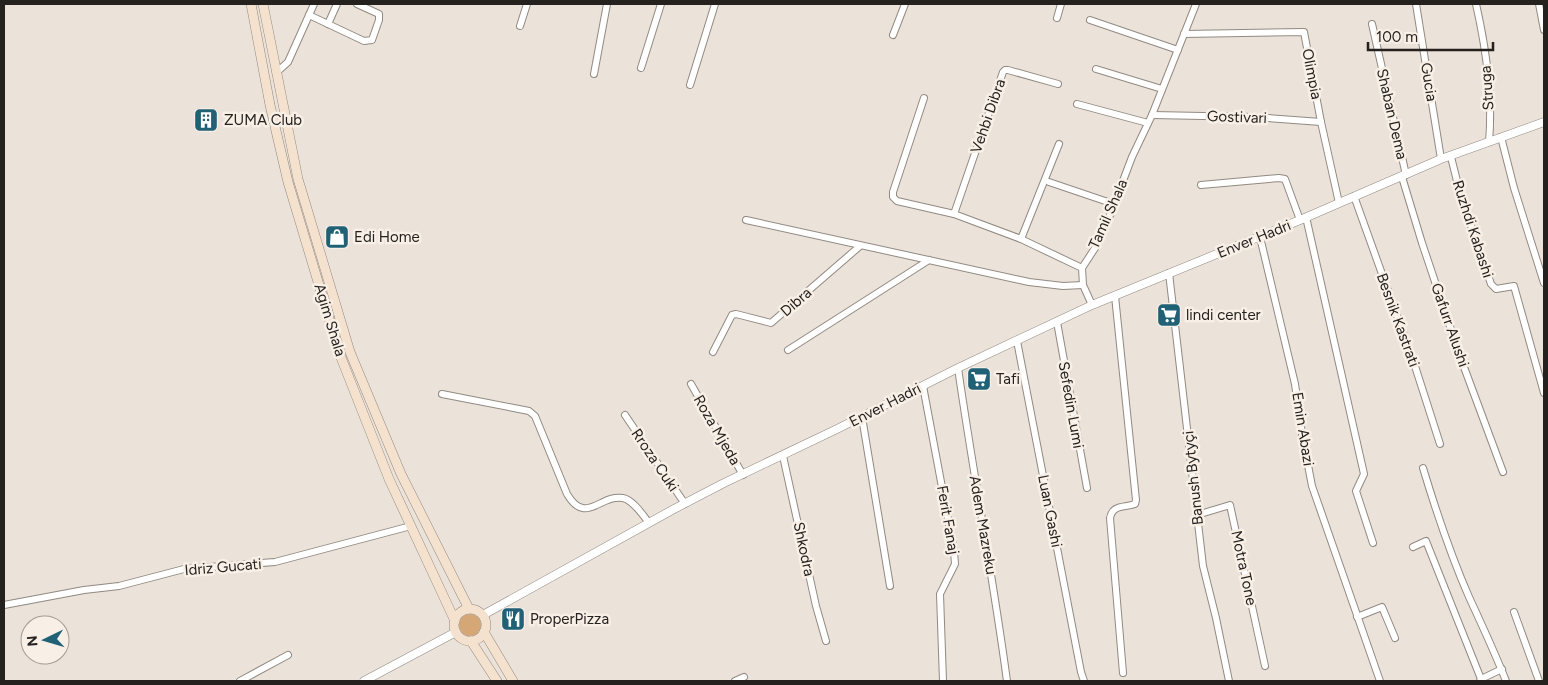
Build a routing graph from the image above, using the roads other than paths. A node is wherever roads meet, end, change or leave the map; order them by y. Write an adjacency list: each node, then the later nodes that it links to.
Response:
1 (251, 4): 83 (main road, Agim Shala)
2 (263, 4): 28 (main road, Agim Shala)
3 (314, 4): 16 (street)
4 (337, 4): 19 (street)
5 (357, 4): 19 (street)
6 (527, 4): 21 (street)
7 (607, 4): 29 (street)
8 (661, 4): 26 (street)
9 (715, 4): 31 (street)
10 (904, 4): 24 (street)
11 (1061, 4): 17 (street)
12 (1196, 4): 23 (street, Tamil Shala)
13 (1416, 4): 43 (street, Gucia)
14 (1476, 4): 40 (street, Struga)
15 (1539, 4): 22 (street)
16 (309, 15): 19 (street); 28 (street)
17 (1057, 18)
18 (1090, 20): 25 (street)
19 (328, 24)
20 (1372, 24): 44 (street, Shaban Dema)
21 (520, 26)
22 (1544, 30)
23 (1184, 34): 25 (street, Tamil Shala); 36 (street, Olimpia)
24 (893, 35)
25 (1178, 50): 32 (street, Tamil Shala)
26 (641, 68)
27 (1096, 69): 32 (street)
28 (277, 72): 88 (main road, Agim Shala)
29 (594, 74)
30 (1058, 84): 50 (street, Vehbi Dibra)
31 (690, 85)
32 (1162, 89): 35 (street, Tamil Shala)
33 (924, 98): 50 (street)
34 (1077, 104): 38 (street)
35 (1152, 114): 36 (street, Gostivari); 38 (street, Tamil Shala)
36 (1321, 122): 48 (street, Olimpia)
37 (1544, 122): 39 (street, Enver Hadri)
38 (1148, 123): 49 (street, Tamil Shala)
39 (1501, 137): 40 (street, Enver Hadri); 59 (street)
40 (1489, 142): 42 (street, Enver Hadri)
41 (1059, 144): 54 (street)
42 (1451, 157): 43 (street, Enver Hadri); 70 (street, Ruzhdi Kabashi)
43 (1441, 159): 44 (street, Enver Hadri)
44 (1404, 176): 47 (street, Enver Hadri); 77 (street, Gafurr Alushi)
45 (1049, 182): 49 (street)
46 (1201, 185): 51 (street, Enver Hadri)
47 (1354, 196): 48 (street, Enver Hadri); 74 (street, Besnik Kastrati)
48 (1339, 203): 51 (street, Enver Hadri)
49 (1114, 204): 57 (street, Tamil Shala)
50 (954, 214): 54 (street)
51 (1303, 219): 53 (street, Enver Hadri); 84 (street)
52 (746, 220): 55 (street)
53 (1260, 236): 58 (street, Enver Hadri); 91 (street, Emin Abazi)
54 (1021, 239): 57 (street)
55 (860, 246): 56 (street); 66 (street, Dibra)
56 (929, 260): 60 (street); 65 (street)
57 (1082, 268): 60 (street, Tamil Shala)
58 (1169, 273): 61 (street, Enver Hadri); 81 (street, Banush Bytyçi)
59 (1544, 283)
60 (1082, 286): 62 (street, Tamil Shala)
61 (1115, 296): 62 (street, Enver Hadri); 101 (street)
62 (1092, 306): 63 (street, Enver Hadri)
63 (1057, 322): 64 (street, Enver Hadri); 79 (street, Sefedin Lumi)
64 (1017, 341): 67 (street, Enver Hadri); 111 (street, Luan Gashi)
65 (788, 350)
66 (713, 352)
67 (958, 368): 69 (street, Enver Hadri); 110 (street, Adem Mazreku)
68 (691, 384): 78 (street, Roza Mjeda)
69 (923, 386): 73 (street, Enver Hadri); 109 (street, Ferit Fanaj)
70 (1544, 393)
71 (442, 394): 82 (street)
72 (624, 416): 80 (street, Rroza Cuki)
73 (862, 417): 75 (street, Enver Hadri); 86 (street)
74 (1440, 444)
75 (783, 456): 78 (street, Enver Hadri); 97 (street, Shkodra)
76 (1423, 468): 100 (street)
77 (1502, 472)
78 (743, 475): 80 (street, Enver Hadri)
79 (1087, 488)
80 (685, 504): 82 (street, Enver Hadri)
81 (1196, 515): 99 (street, Motra Tone); 112 (street, Banush Bytyçi)
82 (649, 523): 90 (street, Enver Hadri)
83 (411, 526): 87 (street, Idriz Gucati); 92 (main road, Agim Shala)
84 (1373, 543)
85 (1413, 547): 103 (street)
86 (890, 586)
87 (4, 605)
88 (470, 609): 90 (main road); 92 (main road)
89 (1514, 612): 115 (street)
90 (483, 616): 94 (main road)
91 (1357, 617): 95 (street); 113 (street, Emin Abazi)
92 (455, 621): 93 (main road, Agim Shala)
93 (456, 632): 96 (main road); 105 (street)
94 (484, 632): 96 (main road); 107 (main road)
95 (1395, 638)
96 (471, 641): 106 (main road)
97 (826, 641)
98 (288, 655): 104 (street)
99 (1264, 666)
100 (1502, 670): 103 (street); 114 (street)
101 (1123, 673)
102 (744, 677): 108 (street)
103 (1480, 680)
104 (240, 681)
105 (364, 681)
106 (497, 681)
107 (513, 681)
108 (735, 681)
109 (943, 681)
110 (1007, 681)
111 (1084, 681)
112 (1229, 681)
113 (1380, 681)
114 (1506, 681)
115 (1539, 681)

